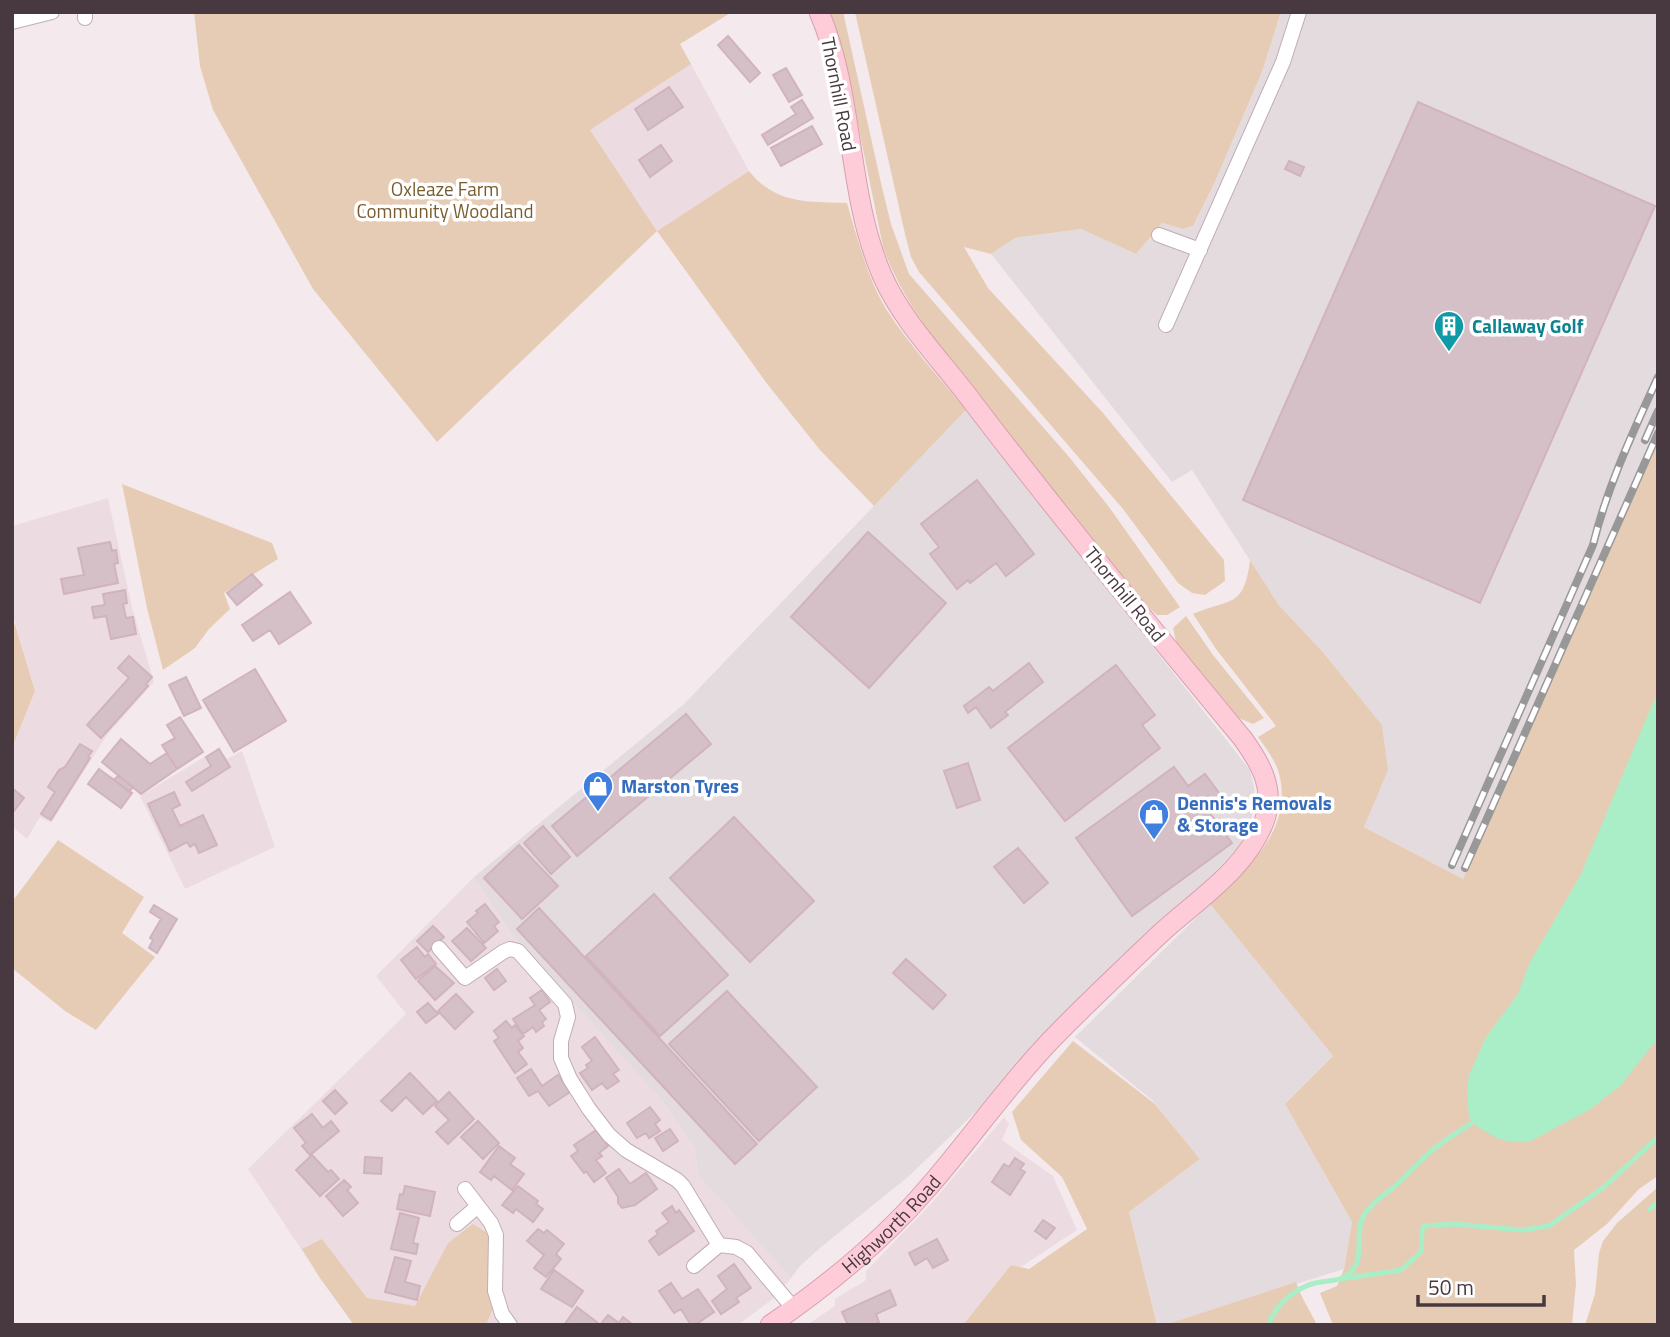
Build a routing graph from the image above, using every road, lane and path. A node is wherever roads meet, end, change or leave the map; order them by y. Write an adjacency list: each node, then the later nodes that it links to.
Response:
1 (52, 12): 4 (street)
2 (819, 12): 9 (street, Thornhill Road)
3 (1299, 12): 6 (street)
4 (12, 22)
5 (1158, 235): 6 (street)
6 (1200, 250): 7 (street)
7 (1166, 325)
8 (439, 948): 13 (street)
9 (992, 1107): 15 (street, Highworth Road)
10 (465, 1189): 11 (street)
11 (478, 1206): 12 (street); 16 (street)
12 (457, 1224)
13 (719, 1245): 14 (street); 15 (street)
14 (694, 1266)
15 (794, 1309): 17 (street, Highworth Road)
16 (510, 1325)
17 (771, 1325)

